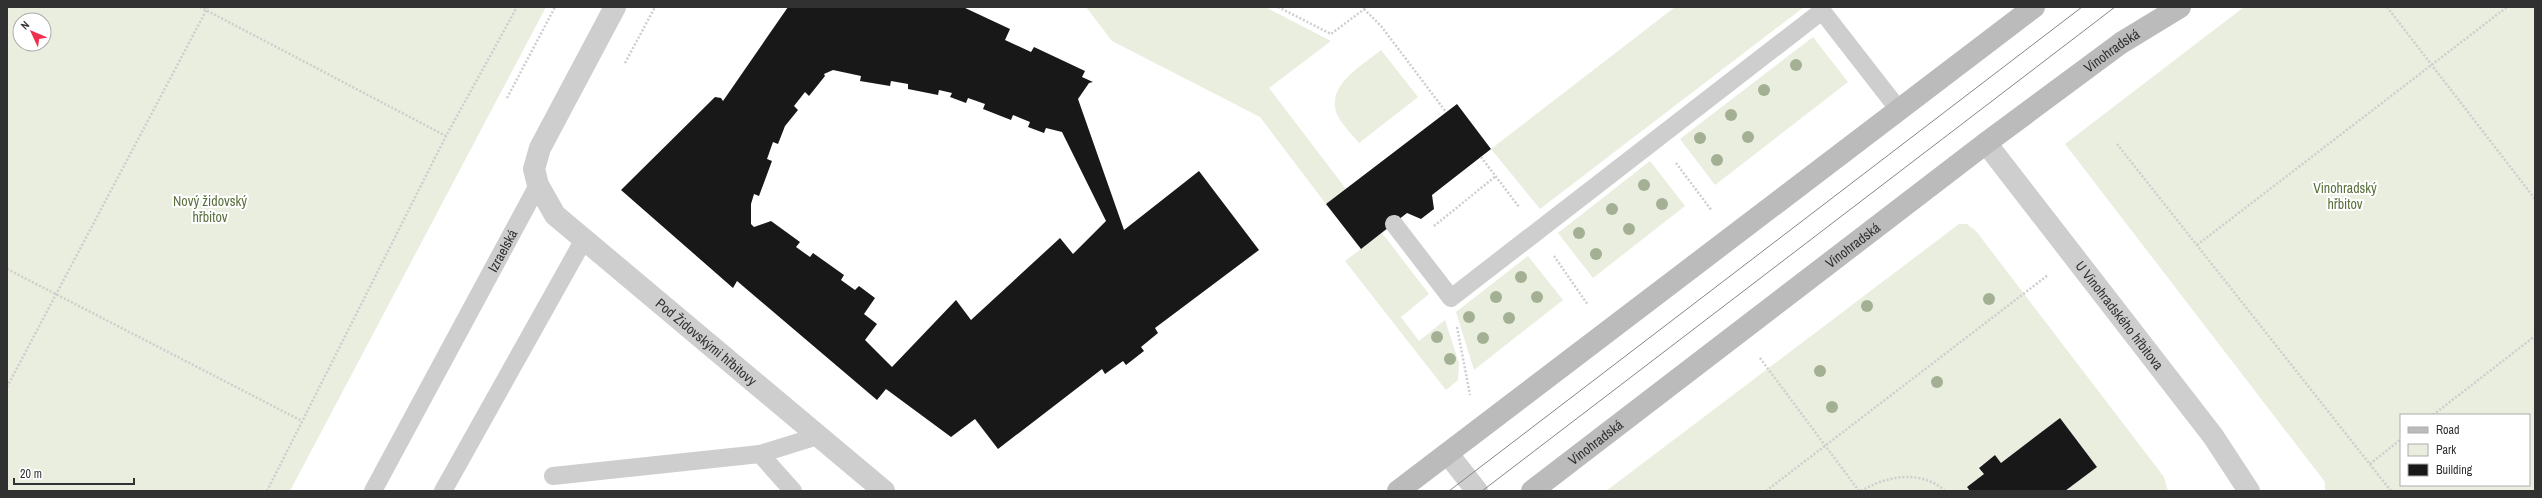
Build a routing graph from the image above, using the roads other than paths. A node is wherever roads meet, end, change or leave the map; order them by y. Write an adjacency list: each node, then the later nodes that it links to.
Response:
1 (615, 7): 6 (street)
2 (2034, 7): 4 (main road)
3 (2180, 7): 5 (main road, Vinohradská)
4 (1899, 110): 7 (lane); 11 (main road)
5 (1986, 143): 19 (main road, Vinohradská); 20 (street, U Vinohradského hřbitova)
6 (538, 185): 8 (street, Pod Židovskými hřbitovy); 13 (lane, Izraelská)
7 (1394, 224)
8 (583, 240): 9 (street, Pod Židovskými hřbitovy); 14 (lane)
9 (818, 436): 10 (lane); 16 (street, Pod Židovskými hřbitovy)
10 (760, 454): 12 (lane); 15 (lane)
11 (1448, 454): 17 (main road); 18 (street)
12 (553, 476)
13 (373, 491)
14 (443, 491)
15 (793, 491)
16 (884, 491)
17 (1398, 491)
18 (1477, 491)
19 (1532, 491)
20 (2249, 491)

